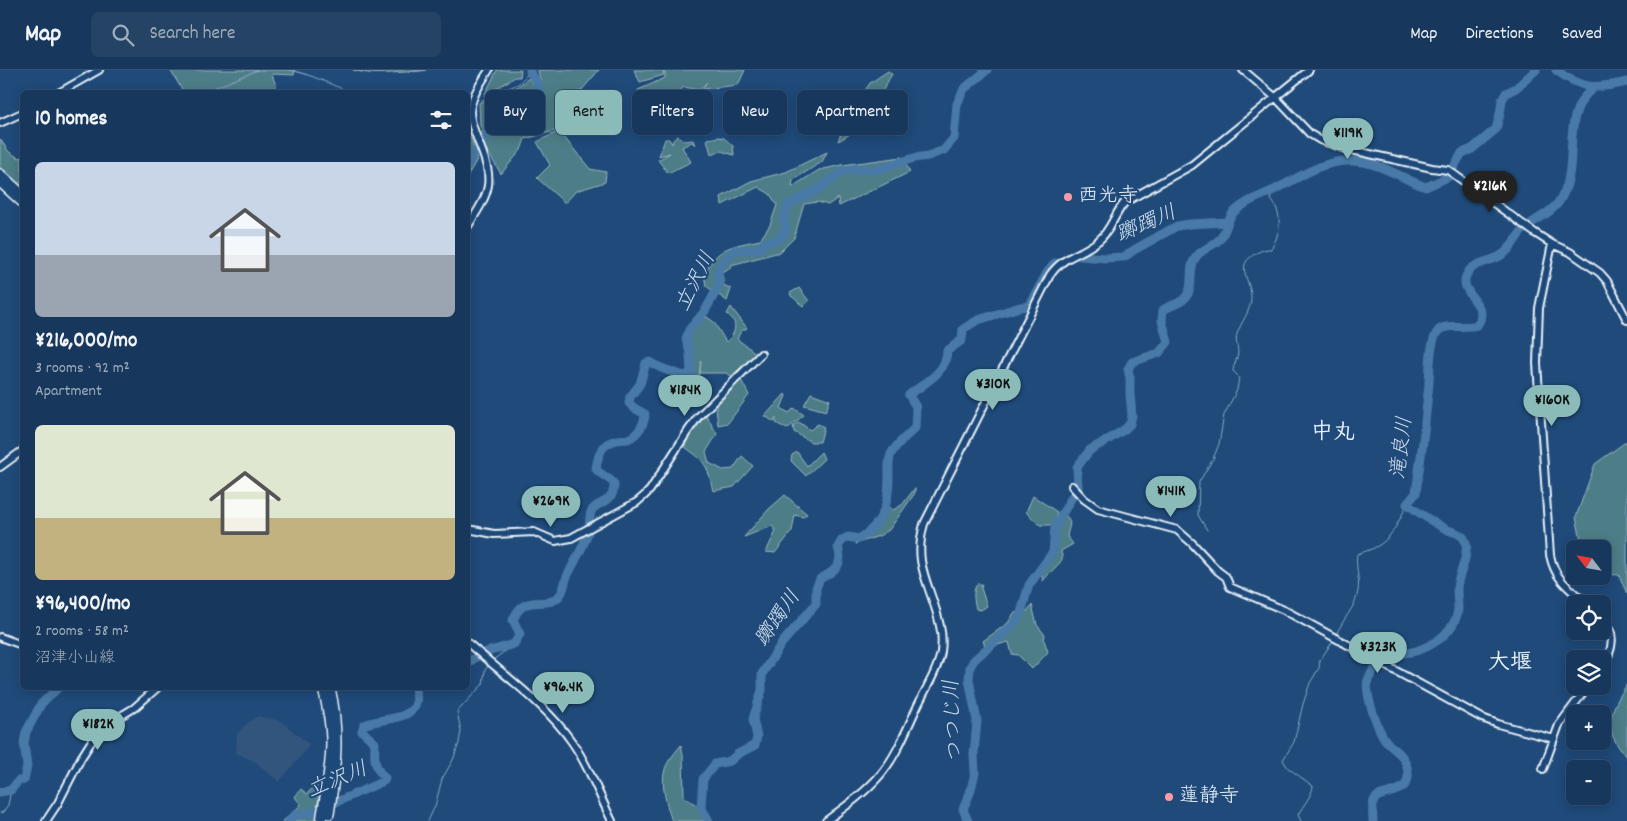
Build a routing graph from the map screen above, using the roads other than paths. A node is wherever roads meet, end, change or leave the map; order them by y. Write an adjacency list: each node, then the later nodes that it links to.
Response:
1 (99, 70): 5 (street)
2 (489, 70): 7 (street)
3 (1243, 70): 6 (street)
4 (1309, 70): 6 (street)
5 (64, 90)
6 (1276, 98): 17 (street); 41 (street)
7 (470, 109)
8 (20, 114): 10 (street)
9 (470, 116): 16 (street)
10 (0, 123)
11 (0, 174): 13 (highway)
12 (0, 182): 13 (highway)
13 (12, 189): 14 (highway); 15 (highway)
14 (20, 193)
15 (20, 199)
16 (470, 223)
17 (1552, 244): 18 (street); 24 (street)
18 (1627, 320)
19 (760, 354): 23 (street)
20 (20, 452): 21 (street)
21 (0, 467)
22 (1074, 489): 34 (street)
23 (470, 528)
24 (1576, 595)
25 (1611, 635): 29 (street)
26 (0, 637): 27 (street)
27 (20, 644)
28 (470, 645): 40 (street)
29 (1610, 650)
30 (154, 690): 37 (street)
31 (324, 690): 36 (highway)
32 (330, 690): 36 (highway)
33 (1581, 695): 34 (street)
34 (1554, 739): 35 (street)
35 (1544, 768)
36 (329, 790): 38 (highway); 39 (highway)
37 (46, 821)
38 (321, 821)
39 (327, 821)
40 (612, 821)
41 (826, 821)

